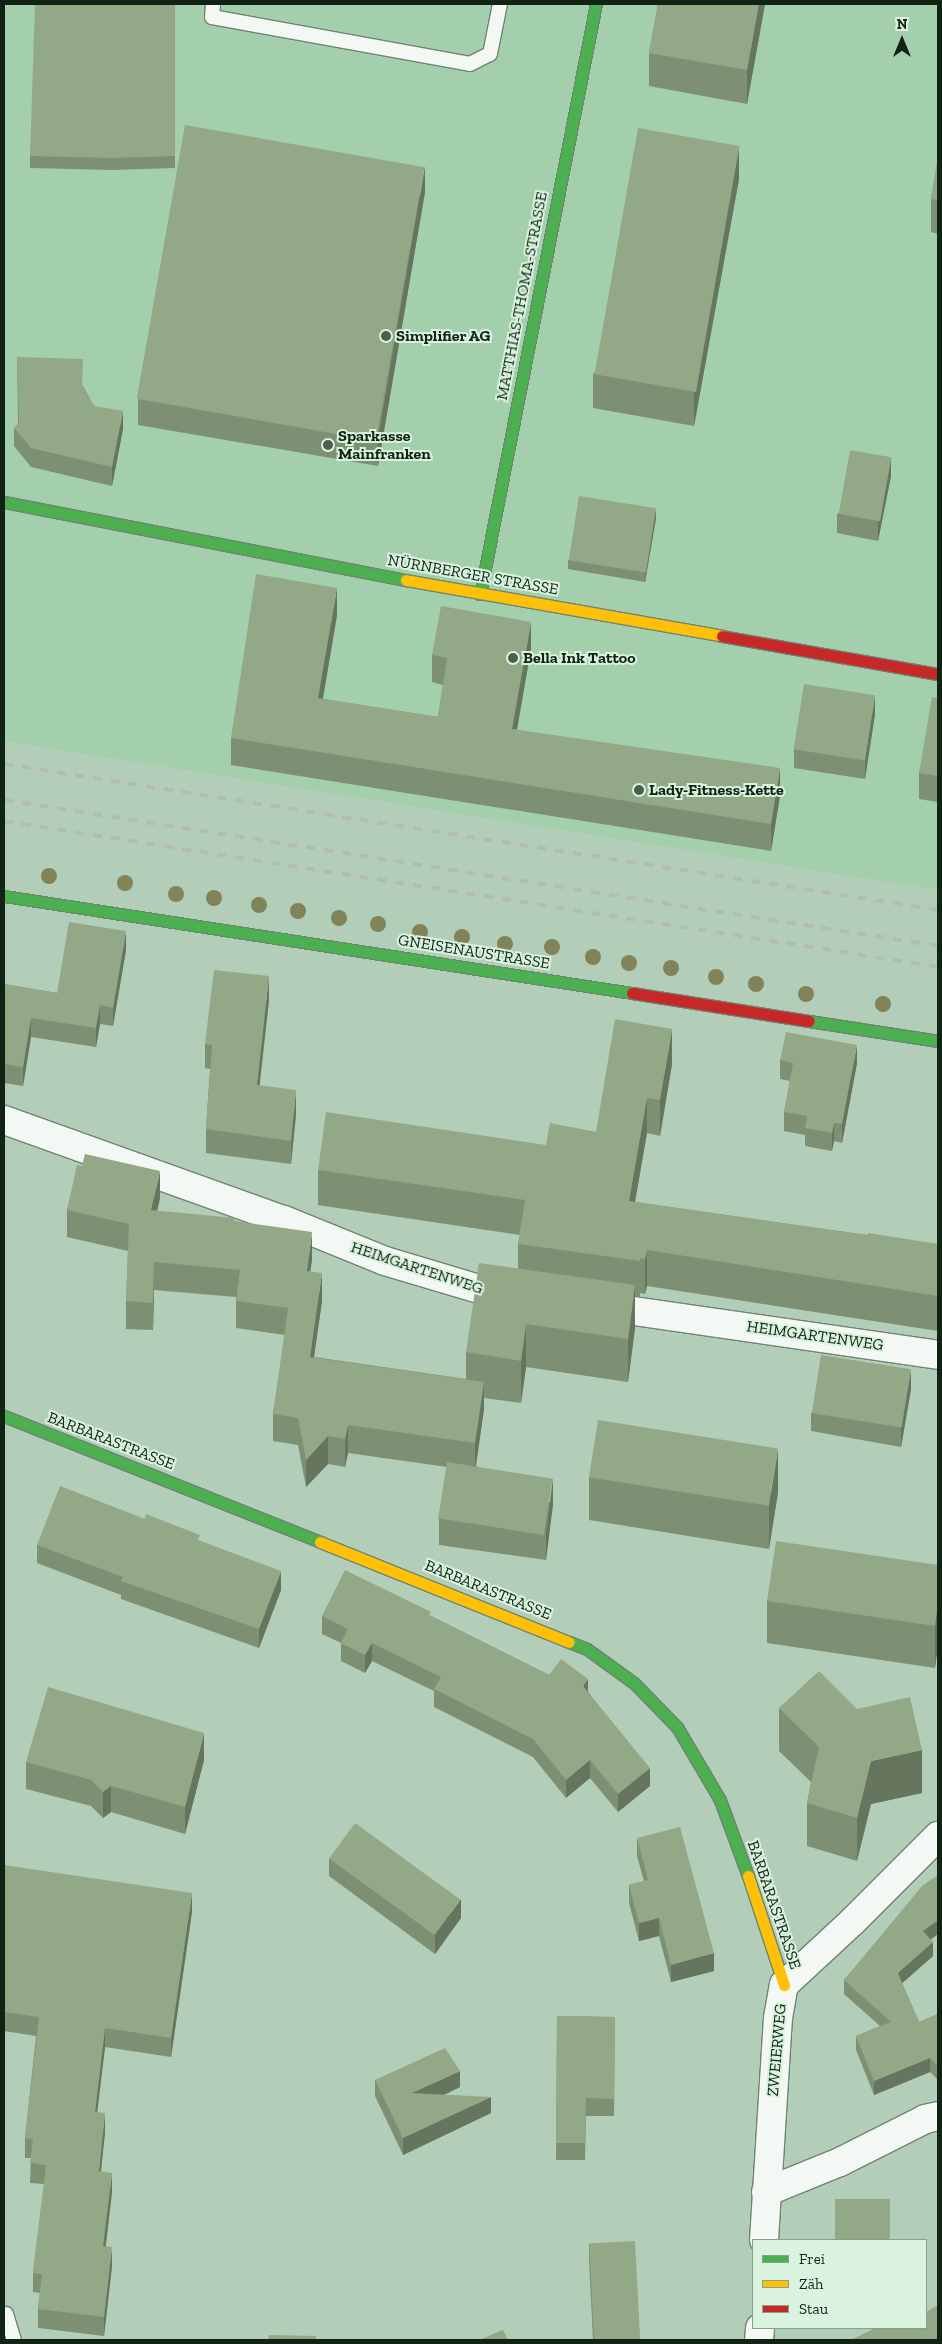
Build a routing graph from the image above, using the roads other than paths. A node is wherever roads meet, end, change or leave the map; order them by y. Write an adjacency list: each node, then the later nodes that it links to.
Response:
1 (213, 4): 2 (lane)
2 (500, 4)
3 (596, 4): 5 (street, MATTHIAS-THOMA-STRASSE)
4 (4, 502): 5 (street, NÜRNBERGER STRASSE)
5 (480, 594): 6 (street, NÜRNBERGER STRASSE)
6 (938, 674)
7 (4, 896): 8 (street, GNEISENAUSTRASSE)
8 (938, 1041)
9 (4, 1120): 10 (street, HEIMGARTENWEG)
10 (540, 1298)
11 (578, 1303): 12 (street, HEIMGARTENWEG)
12 (938, 1355)
13 (4, 1416): 15 (street, BARBARASTRASSE)
14 (938, 1836): 15 (street, ZWEIERWEG)
15 (784, 1985): 17 (street, ZWEIERWEG)
16 (938, 2116): 17 (street)
17 (766, 2192): 18 (street, ZWEIERWEG)
18 (764, 2239)
19 (6, 2314): 20 (lane)
20 (14, 2340)

